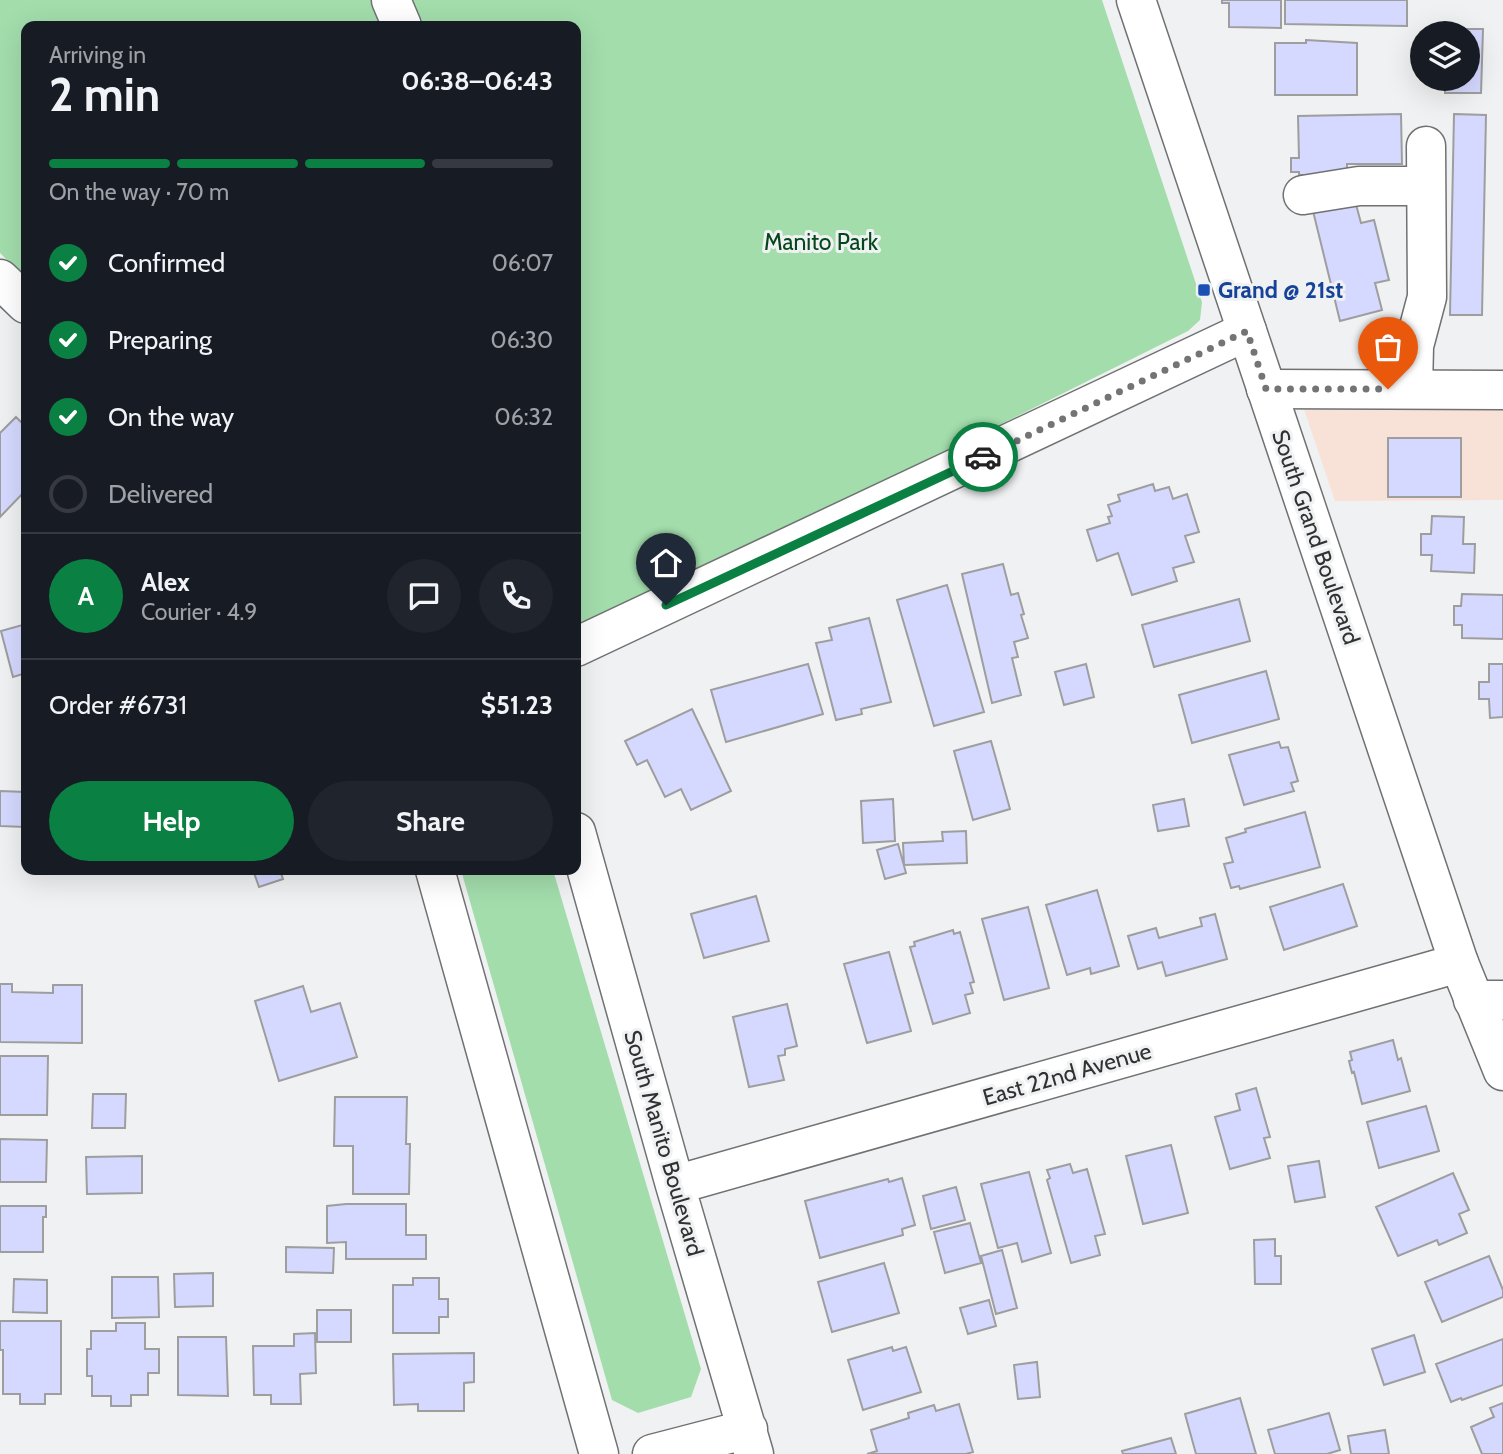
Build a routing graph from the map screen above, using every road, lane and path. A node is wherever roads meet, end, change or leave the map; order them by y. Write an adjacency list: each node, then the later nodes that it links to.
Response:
1 (391, 0): 3 (street)
2 (1136, 0): 9 (street, South Grand Boulevard)
3 (400, 21)
4 (1426, 146): 5 (street)
5 (1426, 186): 6 (street); 11 (street)
6 (1303, 195)
7 (0, 279): 8 (street)
8 (21, 299)
9 (1247, 331): 10 (street, South Grand Boulevard); 13 (street)
10 (1266, 389): 11 (street); 16 (street, South Grand Boulevard)
11 (1413, 389): 12 (street)
12 (1503, 390)
13 (581, 645)
14 (581, 850): 19 (street, South Manito Boulevard)
15 (436, 875): 21 (street)
16 (1459, 963): 17 (street, South Grand Boulevard); 19 (street, East 22nd Avenue)
17 (1488, 1000): 18 (street, South Grand Boulevard)
18 (1503, 1071)
19 (674, 1185): 20 (street, South Manito Boulevard)
20 (751, 1441): 22 (street)
21 (599, 1454)
22 (652, 1454)

